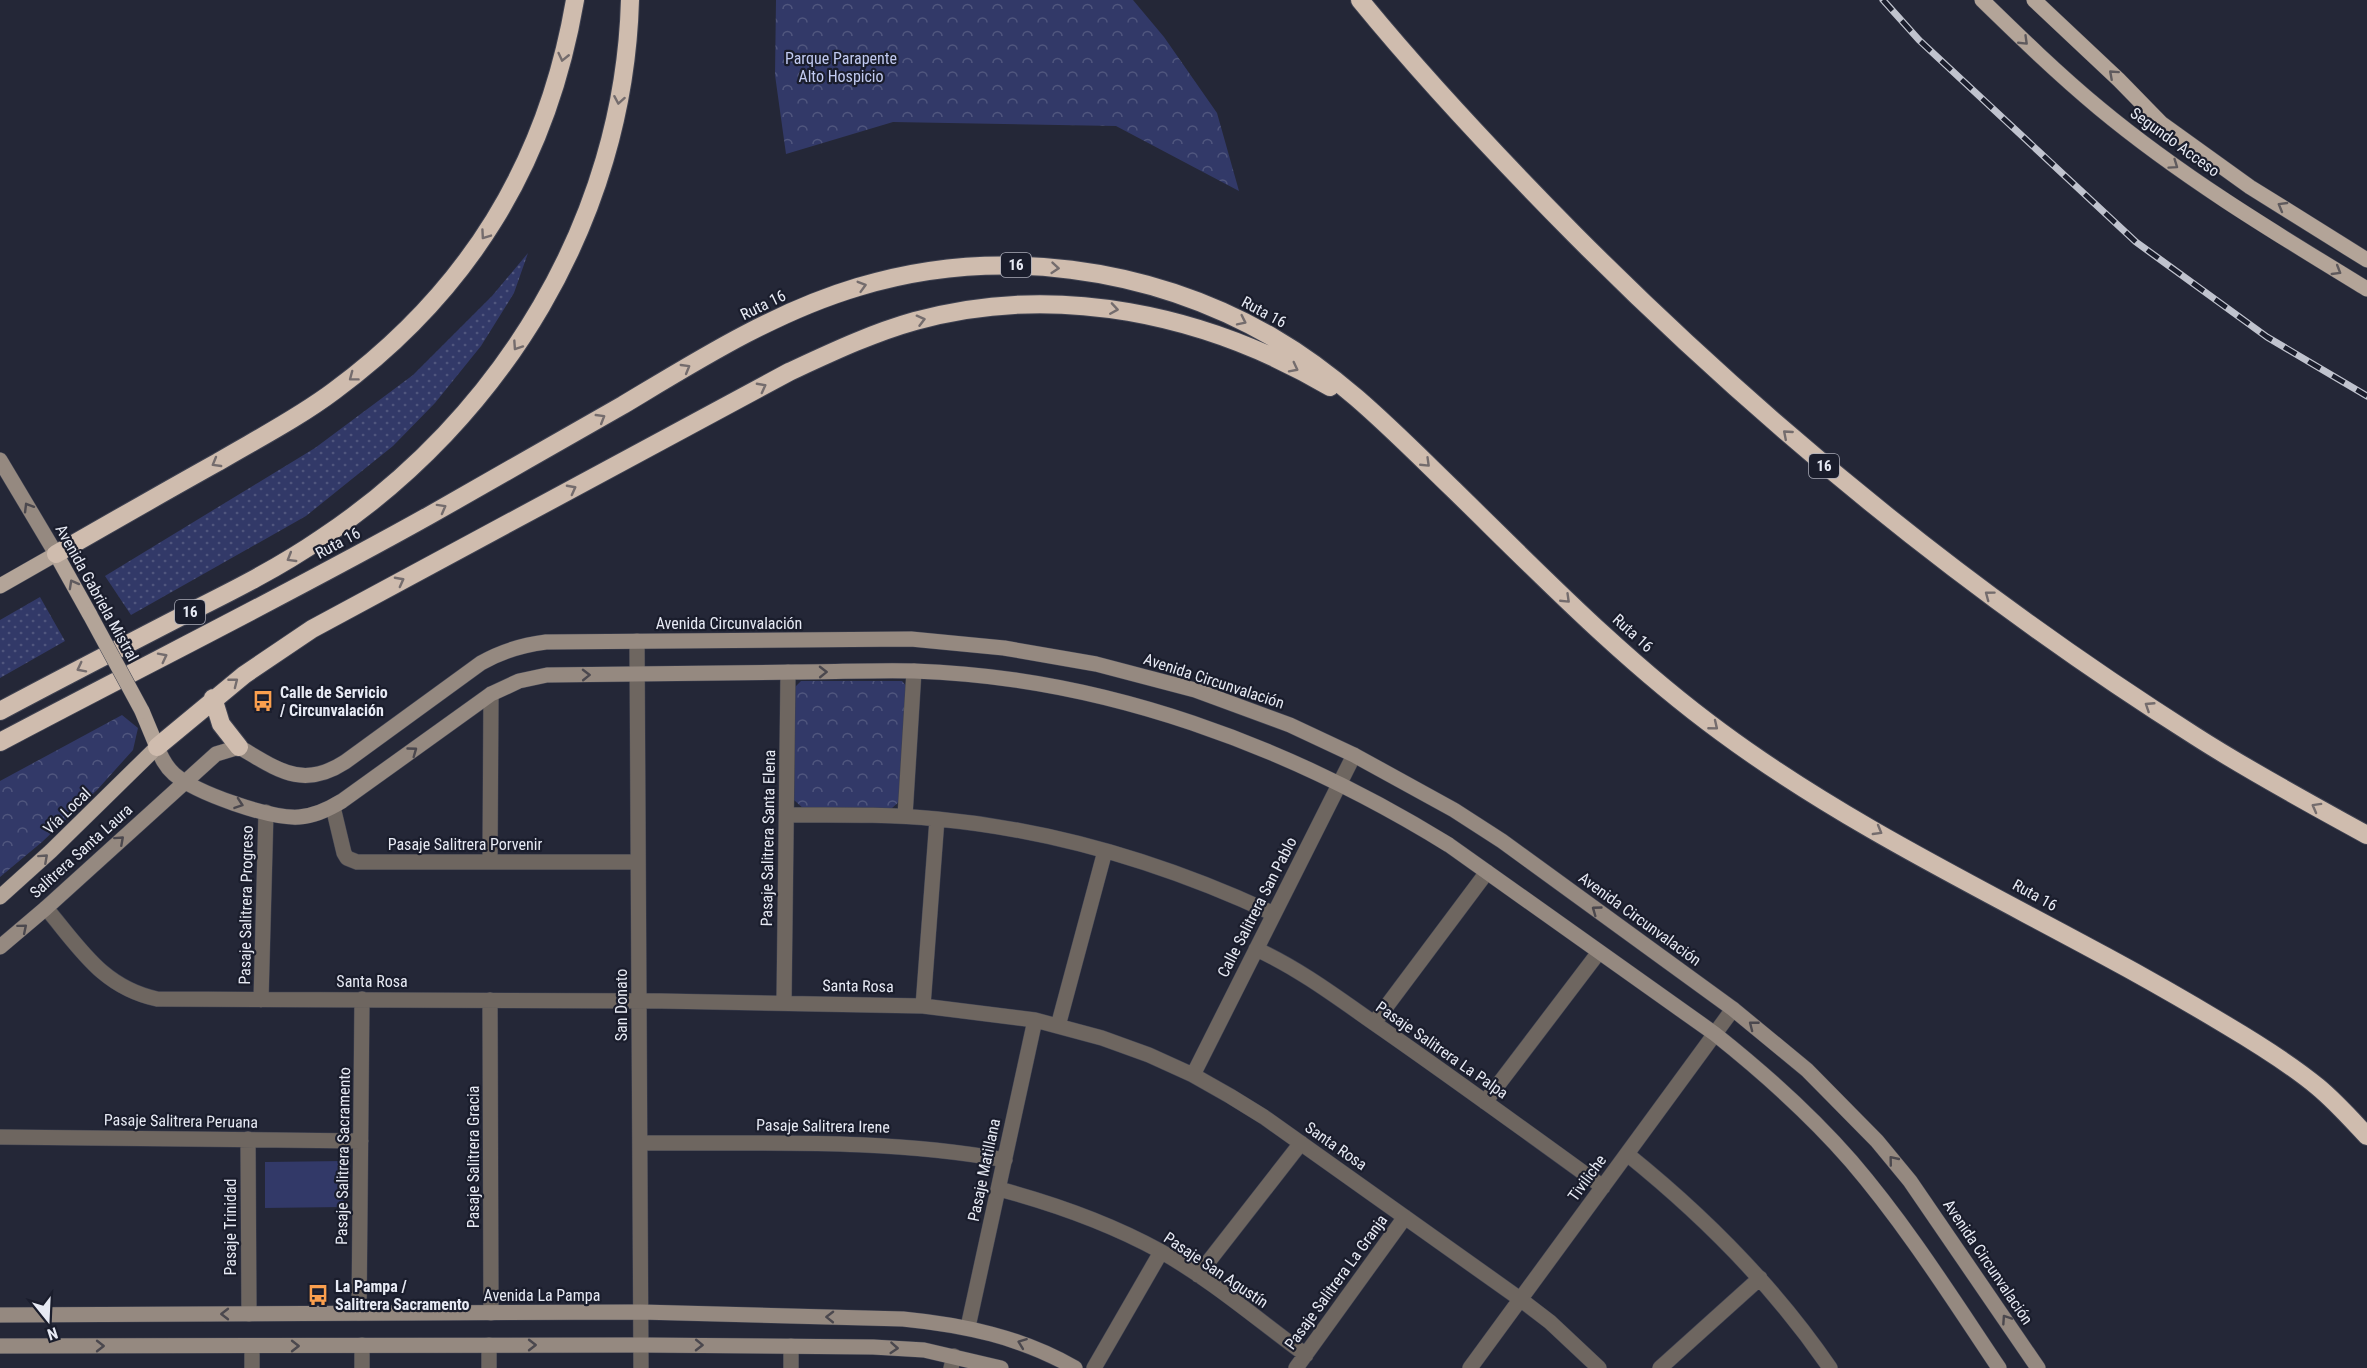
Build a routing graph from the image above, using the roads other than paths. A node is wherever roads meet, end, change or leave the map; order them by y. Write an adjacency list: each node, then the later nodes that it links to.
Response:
1 (575, 0): 10 (highway, one-way to 10)
2 (630, 0): 18 (highway, Ruta 16 / 16, one-way to 18)
3 (1360, 0): 30 (highway, 16, one-way to 3)
4 (1982, 0): 7 (main road, Segundo Acceso, one-way to 7)
5 (2034, 0): 6 (main road, Segundo Acceso, one-way to 5)
6 (2367, 260)
7 (2367, 289)
8 (1384, 422): 17 (highway, one-way to 8); 19 (highway, Ruta 16 / 16, one-way to 8); 54 (highway, Ruta 16 / 16, one-way to 54)
9 (0, 460): 10 (street, Avenida Gabriela Mistral, one-way to 9)
10 (56, 554): 11 (main road); 20 (main road, Avenida Gabriela Mistral, one-way to 10, bridge)
11 (0, 586)
12 (637, 641): 15 (street, San Donato); 21 (street, Avenida Circunvalación); 22 (street, Avenida Circunvalación)
13 (914, 671): 14 (street, one-way to 13); 24 (street); 28 (street)
14 (788, 672): 15 (street); 27 (street, Pasaje Salitrera Santa Elena)
15 (637, 674): 16 (street, one-way to 15); 32 (street, San Donato)
16 (491, 694): 25 (street, one-way to 16); 33 (street)
17 (213, 698): 20 (highway); 21 (highway)
18 (0, 711)
19 (0, 742)
20 (157, 747): 23 (street); 35 (main road, Vía Local, one-way to 20)
21 (239, 747): 23 (street)
22 (1354, 755): 24 (street, Calle Salitrera San Pablo); 47 (street, Avenida Circunvalación, one-way to 22)
23 (185, 781): 26 (street, one-way to 26); 36 (street, Salitrera Santa Laura, one-way to 23)
24 (1340, 783): 34 (street); 37 (street, Calle Salitrera San Pablo)
25 (333, 807): 26 (street); 33 (street, Pasaje Salitrera Porvenir)
26 (266, 812): 41 (street, Pasaje Salitrera Progreso)
27 (787, 815): 28 (street); 45 (street, Pasaje Salitrera Santa Elena)
28 (905, 816): 29 (street)
29 (937, 819): 31 (street); 46 (street)
30 (2367, 835)
31 (1105, 851): 37 (street); 50 (street)
32 (638, 861): 33 (street, Pasaje Salitrera Porvenir); 44 (street, San Donato)
33 (490, 862)
34 (1487, 872): 40 (street); 49 (street)
35 (0, 897)
36 (46, 908): 38 (street, Salitrera Santa Laura, one-way to 36); 41 (street, Santa Rosa)
37 (1274, 915): 39 (street, Calle Salitrera San Pablo)
38 (0, 947)
39 (1256, 949): 49 (street, Pasaje Salitrera La Palpa); 52 (street, Calle Salitrera San Pablo)
40 (1599, 952): 51 (street); 53 (street)
41 (261, 999): 42 (street, Santa Rosa)
42 (362, 999): 43 (street, Santa Rosa); 57 (street, Pasaje Salitrera Sacramento)
43 (490, 1000): 44 (street, Santa Rosa); 70 (street, Pasaje Salitrera Gracia)
44 (639, 1001): 45 (street, Santa Rosa); 58 (street, San Donato)
45 (784, 1003): 46 (street, Santa Rosa)
46 (923, 1006): 48 (street, Santa Rosa)
47 (1733, 1009): 51 (street, Tiviliche); 97 (street, Avenida Circunvalación, one-way to 47)
48 (1035, 1020): 50 (street, Santa Rosa); 61 (street, Pasaje Matillana)
49 (1374, 1023): 53 (street, Pasaje Salitrera La Palpa)
50 (1059, 1026): 52 (street, Santa Rosa)
51 (1715, 1034): 60 (street, Tiviliche); 96 (street)
52 (1193, 1075): 59 (street, Santa Rosa)
53 (1485, 1102): 62 (street, Pasaje Salitrera La Palpa)
54 (2367, 1136)
55 (0, 1137): 56 (street, Pasaje Salitrera Peruana)
56 (248, 1140): 57 (street, Pasaje Salitrera Peruana); 71 (street, Pasaje Trinidad)
57 (361, 1141): 72 (street, Pasaje Salitrera Sacramento)
58 (640, 1143): 61 (street, Pasaje Salitrera Irene); 69 (street, San Donato)
59 (1301, 1143): 64 (street, Santa Rosa); 66 (street)
60 (1627, 1154): 62 (street, Tiviliche); 67 (street)
61 (1005, 1160): 63 (street, Pasaje Matillana)
62 (1603, 1187): 68 (street, Tiviliche)
63 (999, 1189): 65 (street, Pasaje San Agustín); 74 (street, Pasaje Matillana)
64 (1405, 1217): 68 (street, Santa Rosa); 81 (street, Pasaje Salitrera La Granja)
65 (1161, 1252): 66 (street, Pasaje San Agustín); 90 (street)
66 (1198, 1275): 81 (street, Pasaje San Agustín)
67 (1760, 1278): 94 (street); 95 (street)
68 (1520, 1299): 92 (street, Tiviliche); 93 (street, Santa Rosa)
69 (640, 1312): 70 (street, Avenida La Pampa); 74 (street, Avenida La Pampa, one-way to 69); 75 (street, San Donato)
70 (491, 1313): 72 (street, Avenida La Pampa)
71 (249, 1314): 72 (street, Avenida La Pampa); 73 (street, Avenida La Pampa, one-way to 73)
72 (359, 1314)
73 (0, 1315)
74 (968, 1327): 89 (street, Avenida La Pampa, one-way to 74)
75 (641, 1344): 77 (street, one-way to 75); 80 (street, one-way to 80); 86 (street, San Donato)
76 (362, 1345): 77 (street); 79 (street, one-way to 76); 84 (street)
77 (489, 1345): 85 (street)
78 (0, 1346): 79 (street, one-way to 79)
79 (252, 1346): 83 (street)
80 (791, 1346): 82 (street, one-way to 82); 87 (street)
81 (1306, 1355): 91 (street, Pasaje Salitrera La Granja)
82 (952, 1362): 88 (street)
83 (252, 1368)
84 (362, 1368)
85 (489, 1368)
86 (641, 1368)
87 (790, 1368)
88 (1001, 1368)
89 (1075, 1368)
90 (1094, 1368)
91 (1296, 1368)
92 (1470, 1368)
93 (1599, 1368)
94 (1660, 1368)
95 (1830, 1368)
96 (1999, 1368)
97 (2038, 1368)

